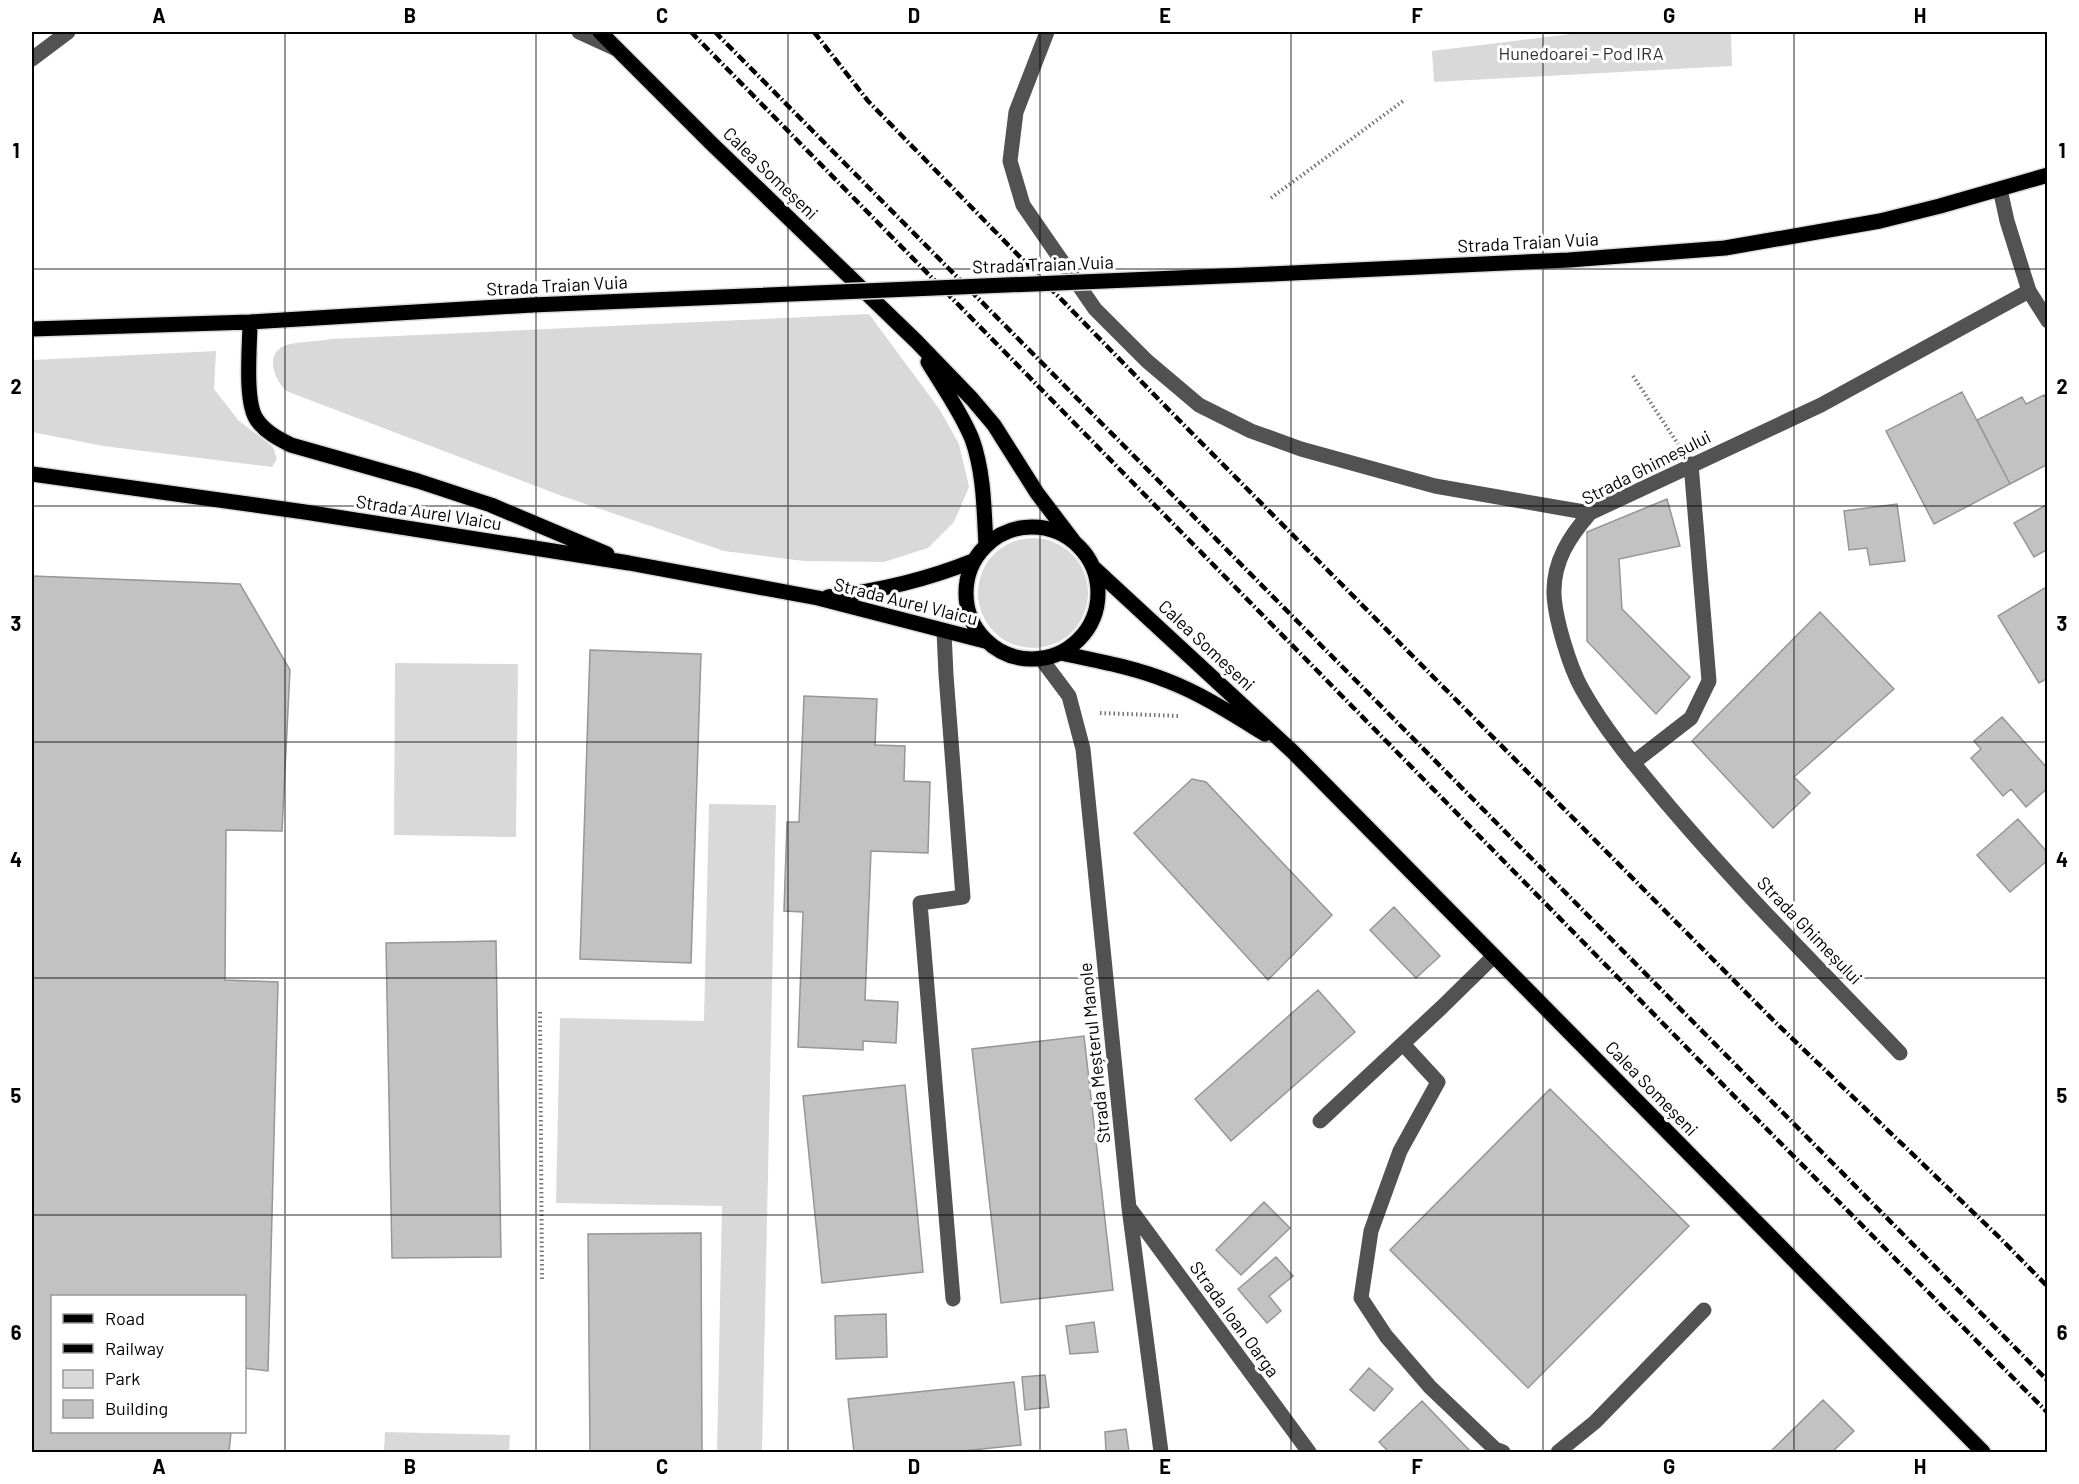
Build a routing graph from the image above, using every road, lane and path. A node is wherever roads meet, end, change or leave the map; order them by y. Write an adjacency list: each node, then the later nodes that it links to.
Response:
1 (68, 32): 6 (street)
2 (579, 32): 5 (street)
3 (600, 32): 5 (main road, Calea Someșeni)
4 (1047, 32): 19 (street)
5 (619, 51): 15 (main road, Calea Someșeni)
6 (32, 59)
7 (1402, 101): 10 (path)
8 (2048, 175): 9 (main road, Strada Traian Vuia)
9 (2000, 189): 11 (street); 13 (main road, Strada Traian Vuia, bridge)
10 (1271, 198)
11 (2029, 291): 12 (street); 17 (street, Strada Ghimeșului)
12 (2048, 321)
13 (250, 322): 14 (main road, Strada Traian Vuia); 23 (main road)
14 (32, 329)
15 (916, 341): 20 (main road, Calea Someșeni); 21 (main road, Calea Someșeni)
16 (1633, 376): 17 (path)
17 (1691, 464): 19 (street, Strada Ghimeșului); 33 (street)
18 (32, 474): 23 (main road, Strada Aurel Vlaicu)
19 (1590, 513): 33 (street, Strada Ghimeșului)
20 (1075, 543): 21 (main road); 24 (main road)
21 (986, 544): 22 (main road)
22 (973, 561): 25 (main road, Strada Aurel Vlaicu); 27 (main road)
23 (629, 563): 25 (main road, Strada Aurel Vlaicu)
24 (1094, 567): 28 (main road); 32 (main road, Calea Someșeni)
25 (818, 598): 26 (main road, Strada Aurel Vlaicu)
26 (944, 631): 27 (main road, Strada Aurel Vlaicu); 41 (street)
27 (985, 641): 29 (main road)
28 (1061, 653): 29 (main road); 32 (main road, Calea Someșeni)
29 (1042, 660): 30 (street, Strada Meșterul Manole)
30 (1074, 712): 31 (path); 39 (street, Strada Meșterul Manole)
31 (1187, 718)
32 (1293, 752): 34 (main road, Calea Someșeni)
33 (1633, 763): 37 (street, Strada Ghimeșului)
34 (1494, 956): 36 (street); 47 (main road, Calea Someșeni)
35 (540, 1012): 40 (path)
36 (1403, 1044): 38 (street); 45 (street)
37 (1900, 1053)
38 (1320, 1121)
39 (1129, 1208): 43 (street, Strada Meșterul Manole); 44 (street, Strada Ioan Oarga)
40 (542, 1279)
41 (953, 1299)
42 (1704, 1310): 46 (street)
43 (1161, 1452)
44 (1309, 1452)
45 (1503, 1452)
46 (1558, 1452)
47 (1983, 1452)

